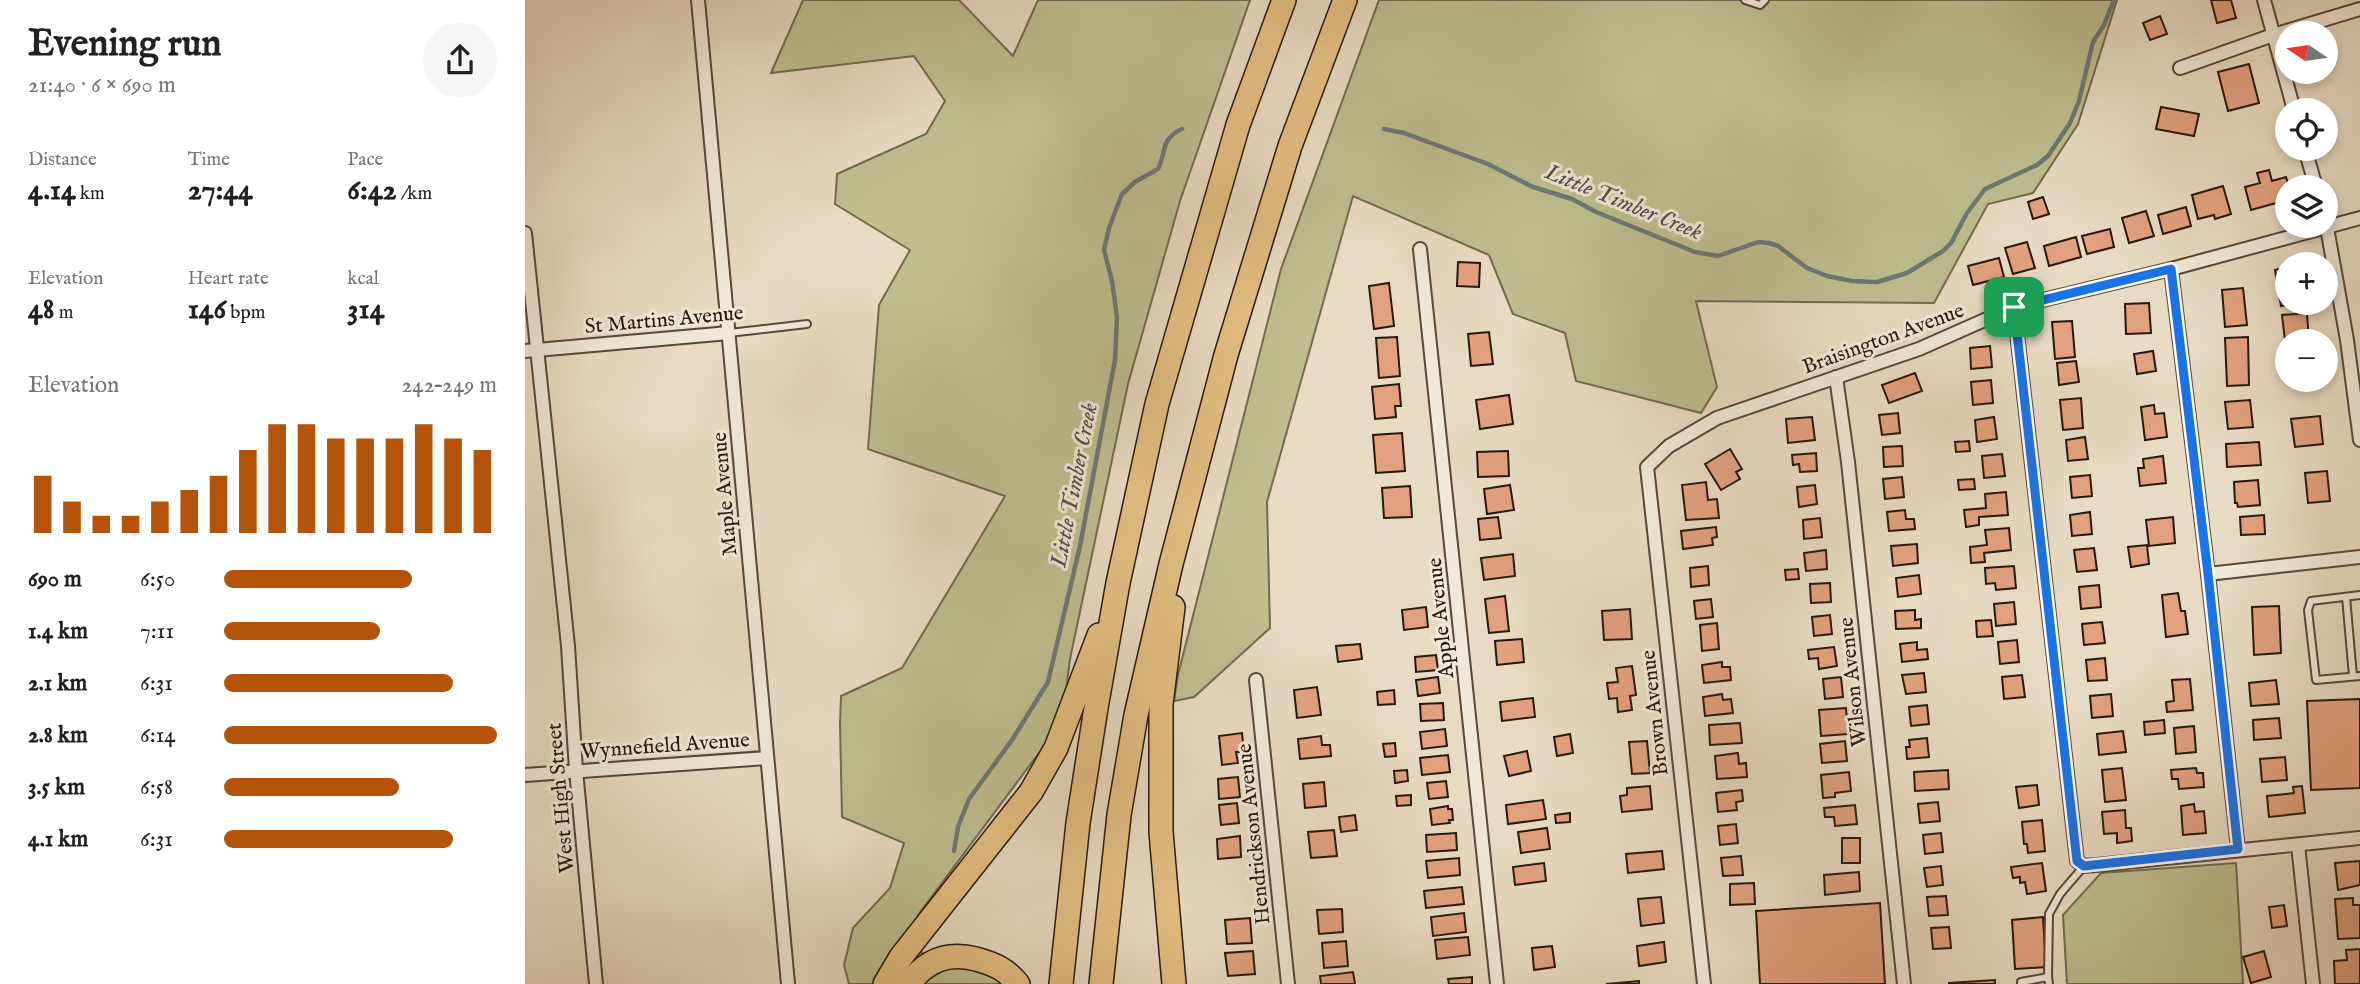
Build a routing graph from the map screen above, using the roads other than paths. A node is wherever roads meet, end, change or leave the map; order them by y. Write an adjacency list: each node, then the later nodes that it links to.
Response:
1 (698, 0): 20 (street, Maple Avenue)
2 (1284, 0): 29 (highway)
3 (1345, 0): 27 (highway)
4 (1745, 0): 5 (lane)
5 (1765, 0)
6 (2264, 0): 8 (street)
7 (2360, 9): 8 (street)
8 (2273, 35): 9 (street); 10 (street)
9 (2180, 68)
10 (2291, 98)
11 (2360, 218): 12 (street, Braisington Avenue)
12 (2338, 223)
13 (525, 233): 21 (street, West High Street)
14 (2280, 238): 17 (street, Braisington Avenue)
15 (2328, 238): 23 (street)
16 (1420, 249): 51 (street, Apple Avenue)
17 (2171, 269): 18 (street, Braisington Avenue); 28 (street)
18 (2014, 307): 22 (street, Braisington Avenue); 40 (street)
19 (807, 324): 20 (lane, St Martins Avenue)
20 (729, 333): 21 (street, St Martins Avenue); 34 (street, Maple Avenue)
21 (531, 351): 35 (street, West High Street)
22 (1836, 377): 25 (street, Braisington Avenue); 53 (street, Wilson Avenue)
23 (2357, 393): 24 (street)
24 (2360, 440)
25 (1669, 446): 52 (street, Brown Avenue)
26 (2360, 557): 28 (street)
27 (1171, 564): 48 (highway); 49 (highway)
28 (2208, 574): 39 (street)
29 (1118, 583): 44 (highway); 47 (highway)
30 (2360, 595): 31 (lane)
31 (2346, 597): 32 (lane); 32 (lane)
32 (2357, 676)
33 (1256, 680): 50 (street, Hendrickson Avenue)
34 (766, 758): 35 (street, Wynnefield Avenue); 43 (street, Maple Avenue)
35 (576, 770): 36 (street, Wynnefield Avenue); 42 (street, West High Street)
36 (525, 775)
37 (2360, 838): 38 (street)
38 (2298, 845): 39 (street); 55 (street)
39 (2238, 849): 40 (street)
40 (2084, 866): 41 (lane)
41 (2049, 980): 54 (lane)
42 (596, 984)
43 (788, 984)
44 (885, 984)
45 (909, 984): 46 (highway)
46 (1018, 984)
47 (1061, 984)
48 (1101, 984)
49 (1174, 984)
50 (1288, 984)
51 (1497, 984)
52 (1704, 984)
53 (1904, 984)
54 (2021, 984)
55 (2313, 984)

